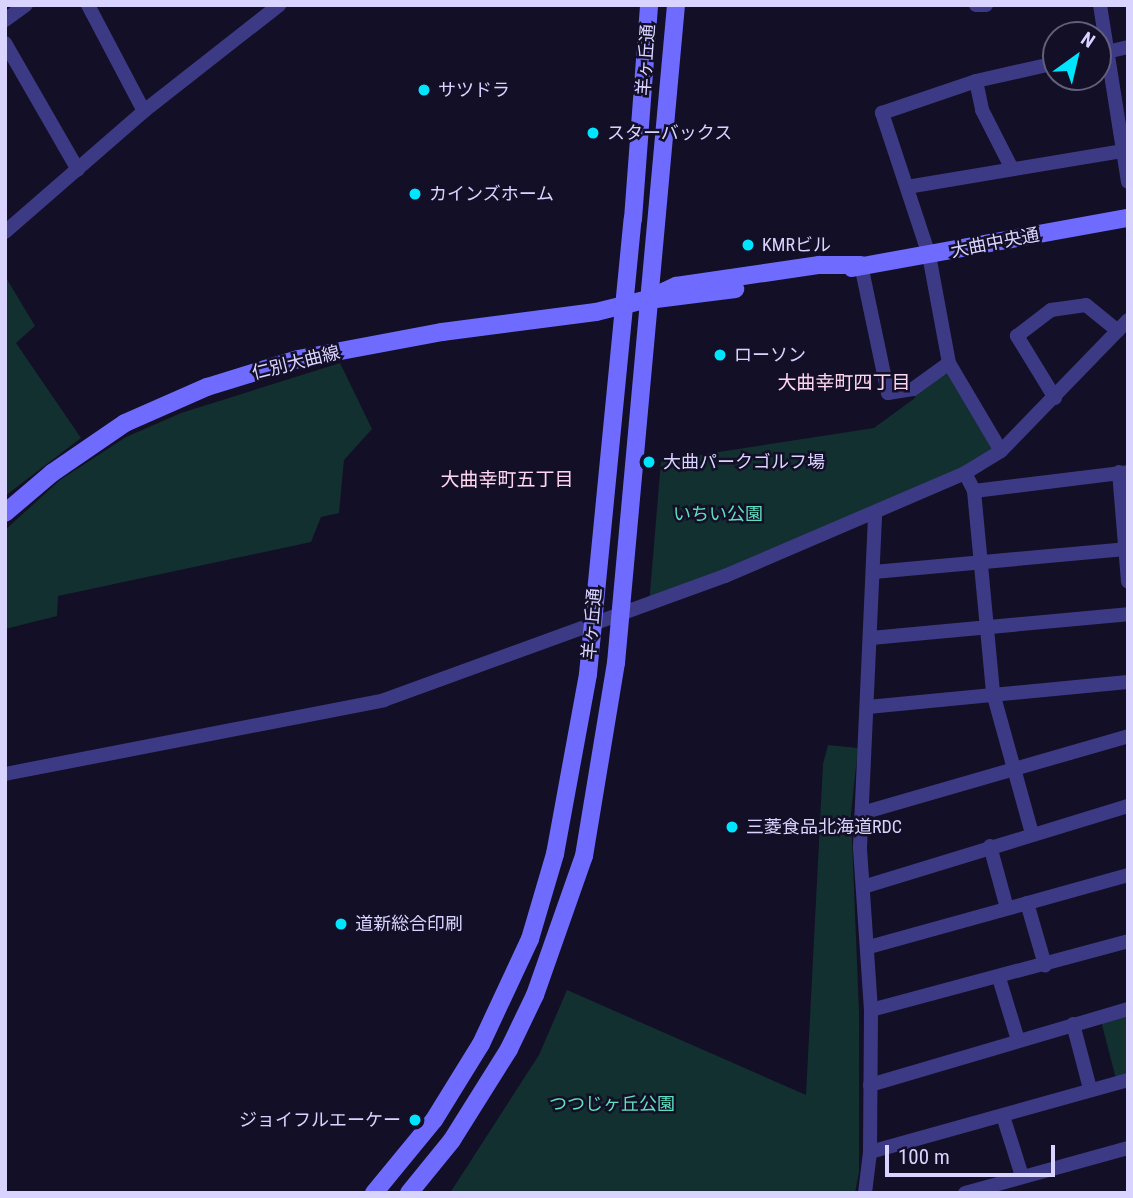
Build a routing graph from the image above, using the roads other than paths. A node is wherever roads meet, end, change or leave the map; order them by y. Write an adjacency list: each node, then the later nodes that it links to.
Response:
1 (26, 5): 8 (street)
2 (88, 5): 13 (street)
3 (279, 5): 13 (street)
4 (649, 5): 26 (main road, 羊ヶ丘通)
5 (676, 5): 25 (main road, 羊ヶ丘通)
6 (976, 5): 7 (street)
7 (986, 5)
8 (5, 20)
9 (5, 43): 16 (street)
10 (1042, 66): 11 (street)
11 (976, 81): 15 (street); 18 (street)
12 (1112, 91): 14 (street)
13 (144, 111): 16 (street)
14 (1125, 151): 15 (street); 17 (street)
15 (1012, 169): 18 (street)
16 (78, 170): 19 (street)
17 (1128, 182)
18 (907, 187): 23 (street)
19 (27, 214): 21 (street); 22 (street)
20 (1128, 218): 23 (main road, 大曲中央通)
21 (5, 222)
22 (5, 232)
23 (929, 256): 24 (main road, 大曲中央通); 28 (street)
24 (861, 265): 25 (main road, 大曲中央通); 28 (street)
25 (648, 299): 26 (main road, 大曲中央通); 40 (main road, 羊ヶ丘通)
26 (623, 305): 35 (main road, 仁別大曲線); 42 (main road, 羊ヶ丘通)
27 (1123, 326): 29 (street); 29 (street)
28 (949, 363): 30 (street)
29 (1055, 398): 30 (street)
30 (1001, 451): 32 (street)
31 (1123, 472): 33 (street); 36 (street)
32 (965, 473): 33 (street); 34 (street)
33 (974, 491): 37 (street)
34 (876, 512): 38 (street); 40 (street)
35 (5, 513)
36 (1126, 550): 37 (street); 39 (street)
37 (980, 562): 38 (street); 43 (street)
38 (874, 572): 44 (street)
39 (1128, 582)
40 (621, 614): 42 (street); 75 (main road, 羊ヶ丘通)
41 (1128, 614): 43 (street)
42 (592, 624): 50 (street); 73 (main road, 羊ヶ丘通)
43 (985, 627): 44 (street); 46 (street)
44 (871, 638): 47 (street)
45 (1128, 682): 46 (street)
46 (993, 693): 47 (street); 49 (street)
47 (868, 707): 52 (street)
48 (1128, 736): 49 (street)
49 (1013, 770): 52 (street); 53 (street)
50 (5, 774)
51 (1128, 806): 53 (street)
52 (862, 813): 56 (street)
53 (1032, 834): 54 (street)
54 (990, 846): 56 (street); 58 (street)
55 (1128, 875): 57 (street)
56 (863, 887): 60 (street)
57 (1027, 903): 58 (street); 61 (street)
58 (1007, 908): 60 (street)
59 (1128, 942): 61 (street)
60 (869, 947): 64 (street)
61 (1045, 965): 62 (street)
62 (999, 978): 64 (street); 66 (street)
63 (1128, 1009): 65 (street)
64 (871, 1010): 68 (street)
65 (1073, 1024): 66 (street); 69 (street)
66 (1018, 1040): 68 (street)
67 (1128, 1080): 69 (street)
68 (870, 1085): 72 (street)
69 (1090, 1089): 70 (street)
70 (1003, 1116): 72 (street); 74 (street)
71 (1128, 1148): 74 (street)
72 (870, 1152): 77 (street)
73 (392, 1172): 75 (main road); 76 (main road, 羊ヶ丘通)
74 (1022, 1176): 78 (street)
75 (413, 1191)
76 (374, 1193)
77 (865, 1193)
78 (965, 1193)

